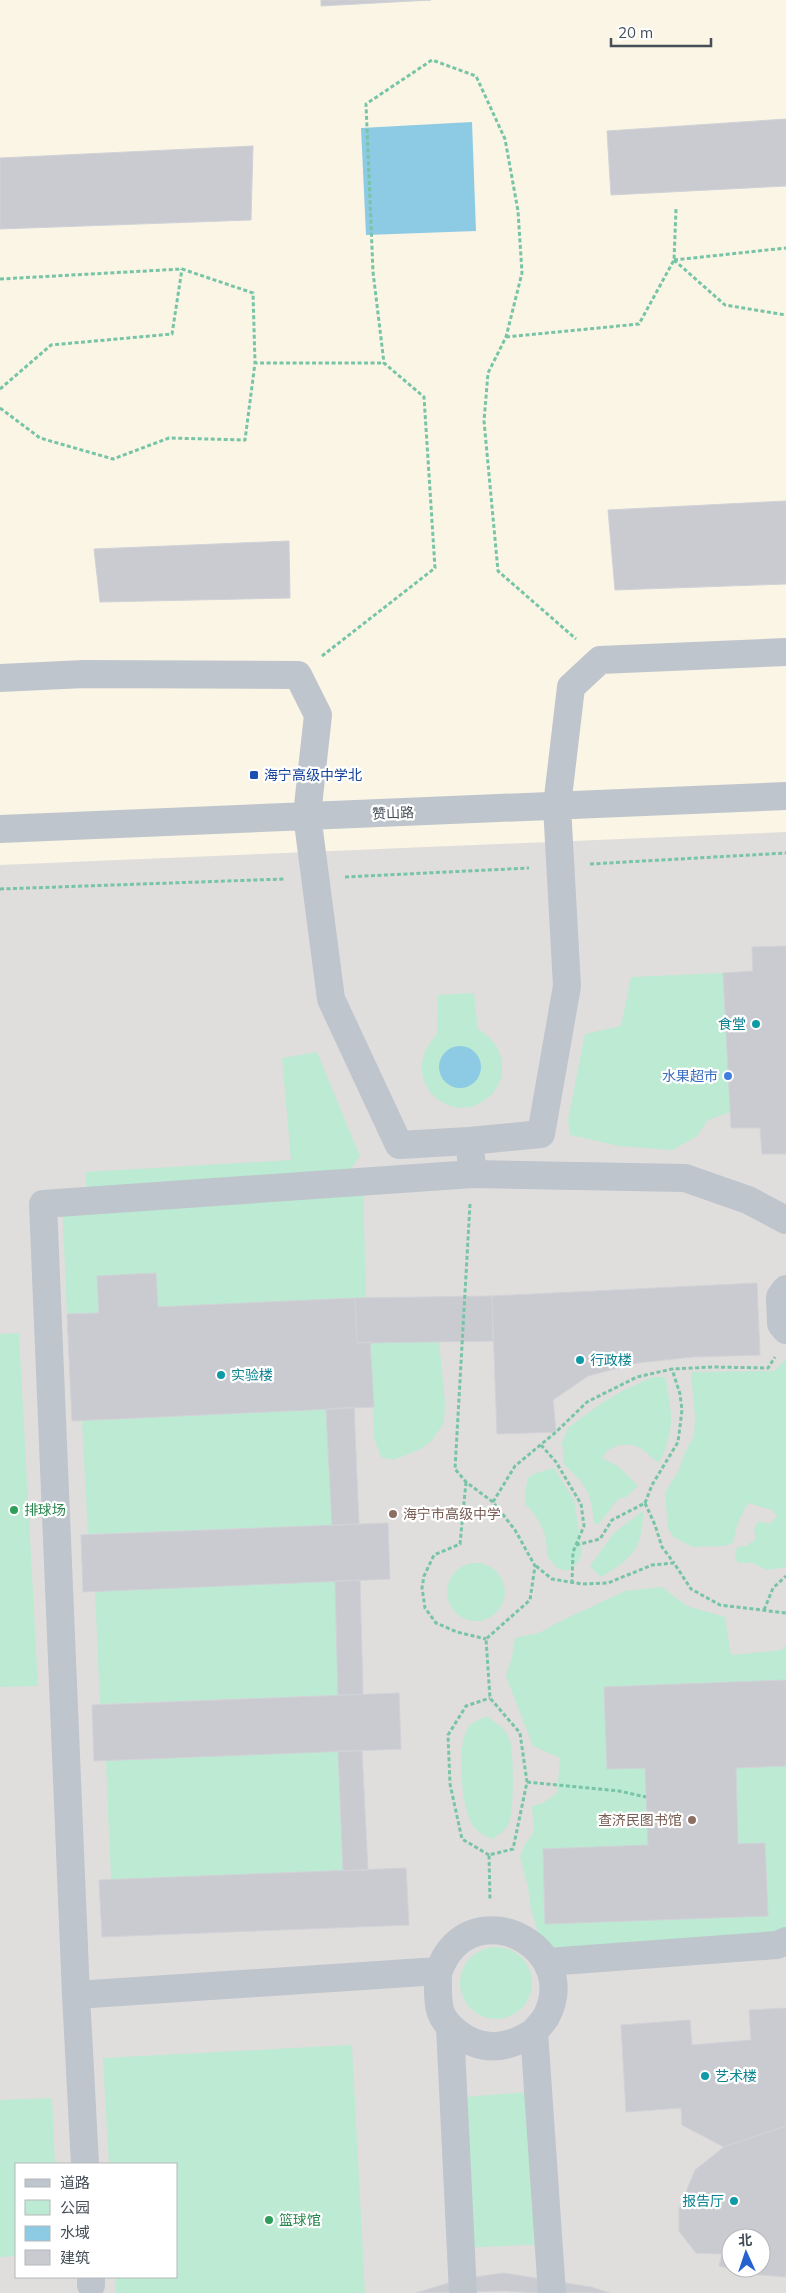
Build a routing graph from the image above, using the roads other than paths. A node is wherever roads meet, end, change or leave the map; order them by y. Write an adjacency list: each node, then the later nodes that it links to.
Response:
1 (786, 652): 4 (street)
2 (0, 678): 5 (street)
3 (786, 796): 4 (street, 赞山路)
4 (557, 806): 5 (street, 赞山路); 7 (street)
5 (307, 815): 6 (street, 赞山路); 7 (street)
6 (0, 829)
7 (469, 1141): 8 (street)
8 (472, 1174): 9 (street); 15 (street)
9 (786, 1220)
10 (786, 1290): 11 (street)
11 (781, 1342)
12 (786, 1941): 13 (street)
13 (547, 1962): 14 (street); 17 (street)
14 (438, 1971): 15 (street); 16 (street)
15 (76, 1995): 18 (street)
16 (450, 2027): 17 (street); 19 (street)
17 (534, 2032): 20 (street)
18 (85, 2163)
19 (463, 2293)
20 (552, 2293)

